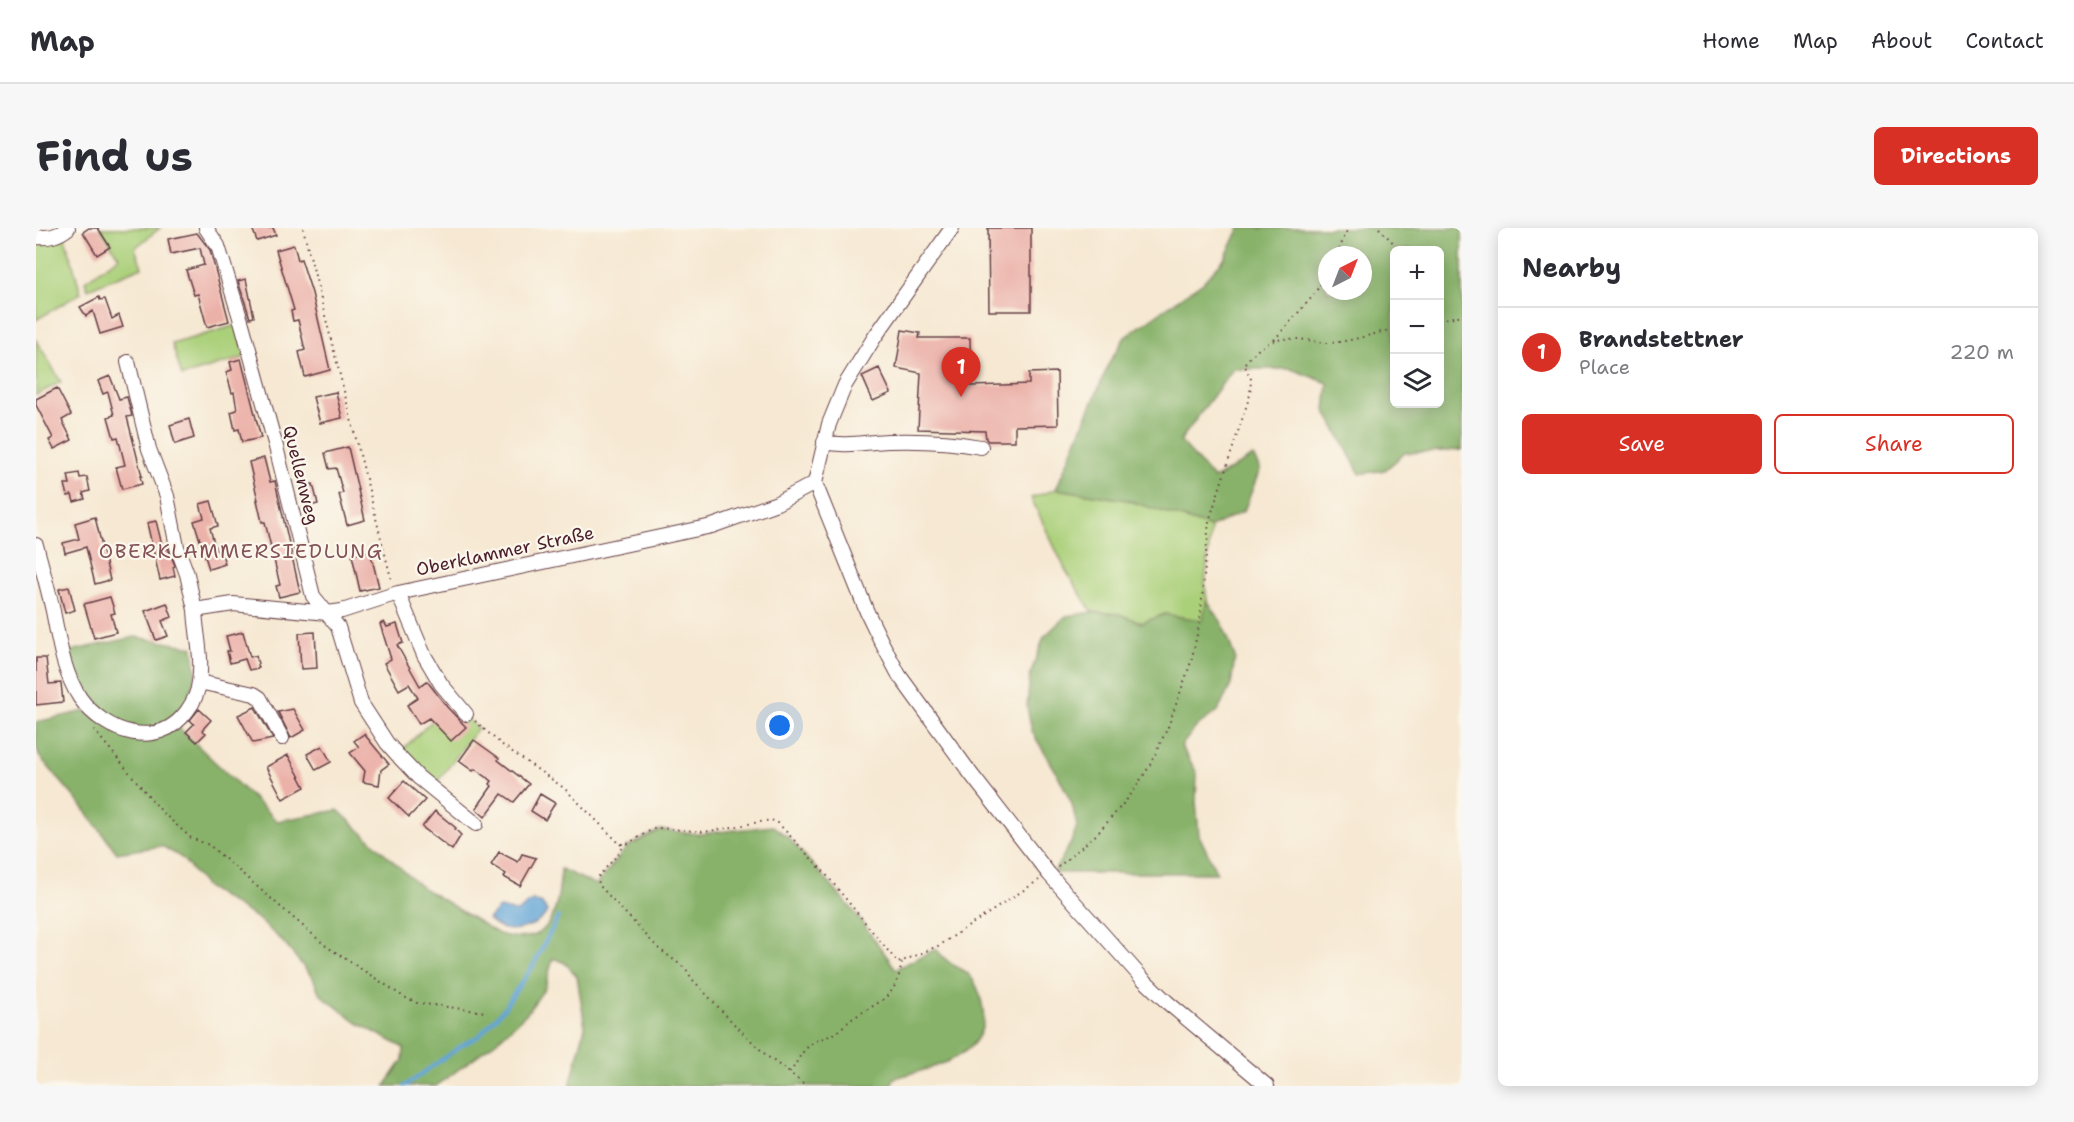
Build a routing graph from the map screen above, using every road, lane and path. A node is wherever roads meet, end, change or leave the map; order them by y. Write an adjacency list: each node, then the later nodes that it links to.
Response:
1 (68, 228): 7 (street)
2 (206, 228): 22 (street, Quellenweg)
3 (303, 228): 20 (path)
4 (952, 228): 16 (street)
5 (1348, 228): 8 (path)
6 (1379, 228): 9 (path)
7 (36, 237)
8 (1341, 246)
9 (1396, 246)
10 (1318, 288): 14 (path)
11 (1462, 315): 12 (path)
12 (1444, 319)
13 (1390, 330): 14 (path)
14 (1274, 340): 29 (path)
15 (128, 362): 21 (street)
16 (824, 442): 17 (street); 18 (street)
17 (981, 447)
18 (815, 483): 20 (street, Oberklammer Straße); 29 (street)
19 (37, 551): 23 (street)
20 (398, 592): 22 (street, Oberklammer Straße); 24 (street)
21 (195, 610): 22 (street, Oberklammer Straße); 23 (street)
22 (327, 613): 27 (street, Quellenweg)
23 (199, 682): 26 (street)
24 (466, 714): 28 (path)
25 (90, 723): 31 (path)
26 (282, 738)
27 (476, 824)
28 (620, 844): 30 (path); 32 (path)
29 (1049, 874): 30 (path); 34 (street)
30 (902, 962): 32 (path)
31 (485, 1012)
32 (790, 1073): 33 (path)
33 (807, 1086)
34 (1267, 1086)

